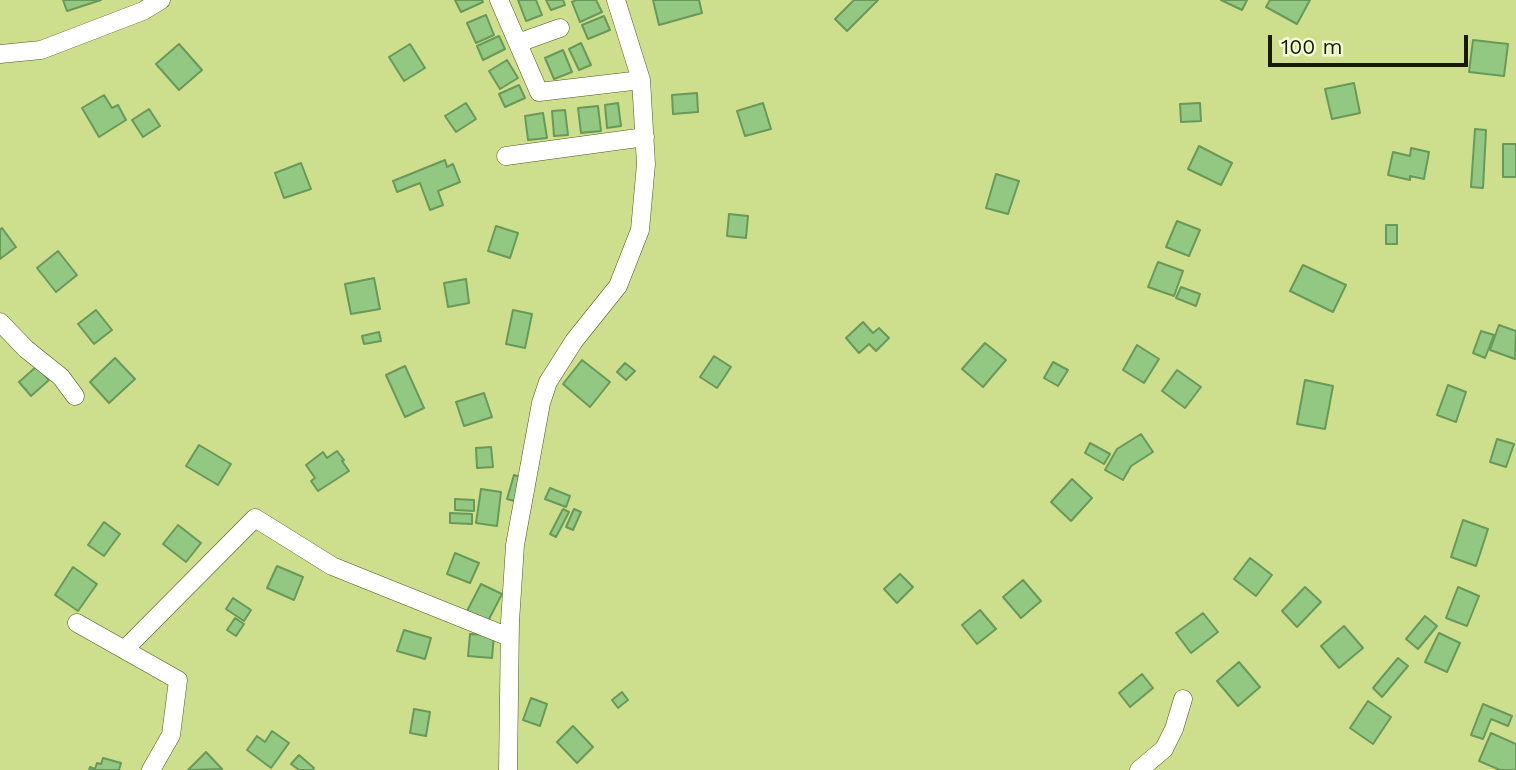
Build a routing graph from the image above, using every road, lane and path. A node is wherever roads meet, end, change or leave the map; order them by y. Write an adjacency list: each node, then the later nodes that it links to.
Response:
1 (161, 0): 6 (street)
2 (499, 0): 5 (street)
3 (616, 0): 7 (street)
4 (560, 28): 5 (street)
5 (518, 43): 7 (street)
6 (0, 54)
7 (641, 80): 8 (street)
8 (645, 137): 9 (street); 13 (street)
9 (506, 156)
10 (0, 322): 11 (street)
11 (75, 396)
12 (77, 623): 14 (street)
13 (509, 637): 14 (street); 17 (street)
14 (125, 649): 16 (street)
15 (1183, 699): 18 (street)
16 (151, 770)
17 (508, 770)
18 (1139, 770)

